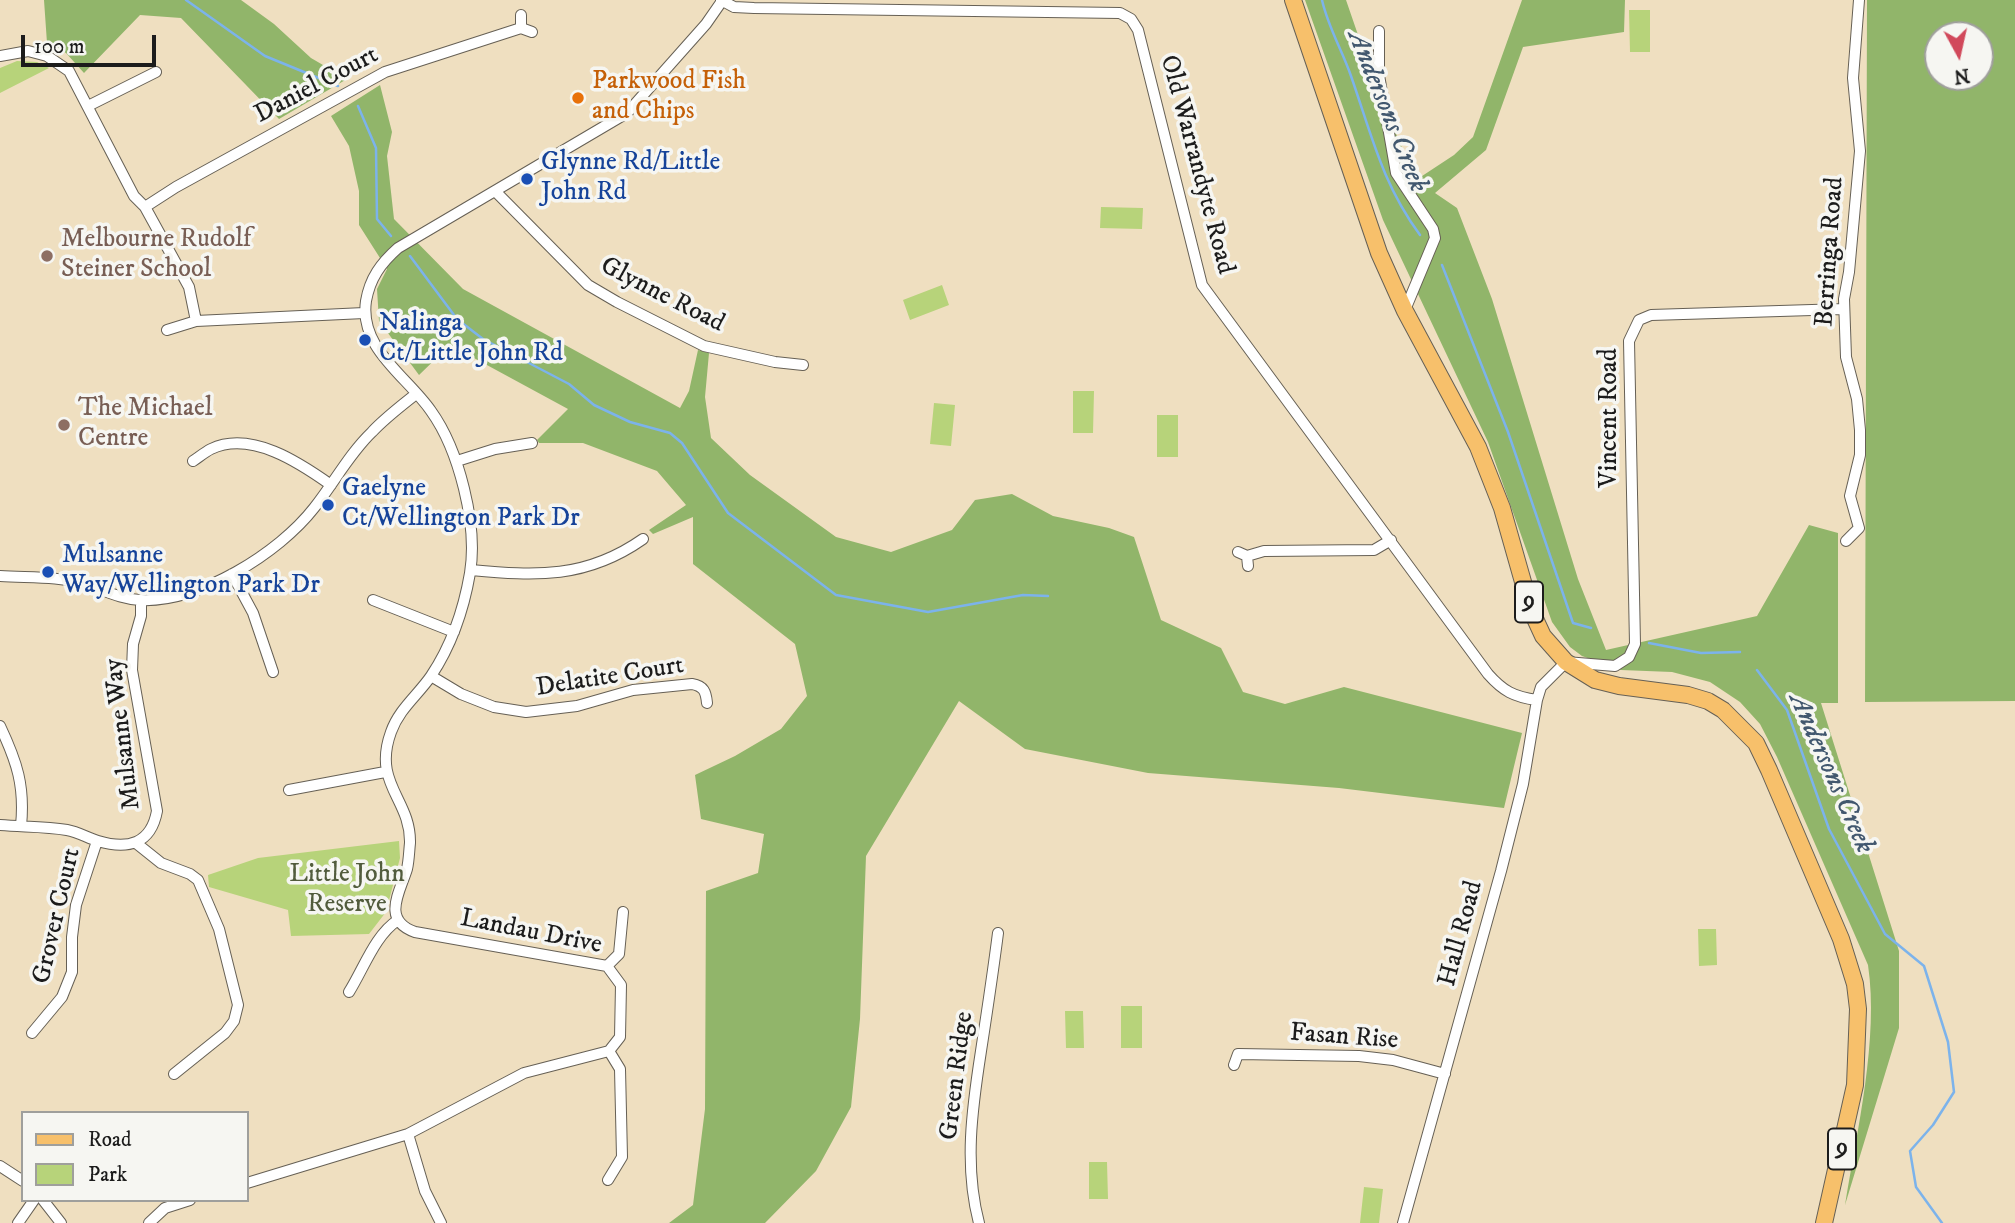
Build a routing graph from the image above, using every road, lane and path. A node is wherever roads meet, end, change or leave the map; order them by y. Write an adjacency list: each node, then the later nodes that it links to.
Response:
1 (1293, 0): 14 (main road, 9)
2 (1859, 0): 13 (street, Berringa Road)
3 (721, 1): 11 (street); 25 (street, Old Warrandyte Road)
4 (521, 15): 5 (street)
5 (520, 28): 7 (street); 12 (street, Daniel Court)
6 (1379, 31): 14 (street)
7 (531, 32)
8 (0, 56): 10 (street)
9 (156, 72): 10 (street)
10 (88, 106): 12 (street)
11 (495, 191): 15 (street); 18 (street, Glynne Road)
12 (145, 207): 16 (street)
13 (1844, 309): 26 (street, Berringa Road); 34 (street, Vincent Road)
14 (1405, 311): 34 (main road, 9)
15 (364, 313): 16 (street); 19 (street)
16 (196, 321): 17 (street)
17 (167, 330)
18 (803, 365)
19 (416, 394): 22 (street); 23 (street)
20 (533, 443): 22 (street)
21 (193, 461): 23 (street)
22 (457, 461): 28 (street)
23 (331, 485): 29 (street)
24 (643, 539): 28 (street)
25 (1391, 540): 27 (street); 37 (street, Old Warrandyte Road)
26 (1846, 541)
27 (1244, 558)
28 (471, 570): 33 (street)
29 (232, 574): 31 (street); 35 (street)
30 (0, 576): 31 (street)
31 (141, 600): 45 (street, Mulsanne Way)
32 (373, 600): 33 (street)
33 (454, 632): 36 (street)
34 (1566, 662): 37 (street, Hall Road); 64 (main road, 9)
35 (273, 672)
36 (431, 676): 38 (street, Delatite Court); 40 (street)
37 (1537, 700): 55 (street, Hall Road)
38 (707, 703)
39 (0, 726): 43 (street)
40 (385, 772): 41 (street); 47 (street)
41 (289, 790)
42 (0, 825): 43 (street, Mulsanne Way)
43 (22, 827): 44 (street, Mulsanne Way)
44 (97, 841): 45 (street, Mulsanne Way); 51 (street, Grover Court)
45 (136, 843): 54 (street)
46 (623, 912): 49 (street)
47 (398, 920): 49 (street, Landau Drive); 50 (street)
48 (999, 933): 69 (street, Green Ridge)
49 (607, 966): 52 (street, Landau Drive)
50 (349, 992)
51 (32, 1033)
52 (609, 1051): 56 (street); 59 (street)
53 (1234, 1065): 55 (street, Fasan Rise)
54 (174, 1074)
55 (1445, 1074): 70 (street, Hall Road)
56 (408, 1134): 60 (street); 68 (street)
57 (0, 1166): 58 (street)
58 (21, 1180)
59 (608, 1180)
60 (248, 1183)
61 (33, 1202): 65 (street)
62 (45, 1202): 66 (street)
63 (184, 1202): 67 (street)
64 (1825, 1219)
65 (18, 1223)
66 (61, 1223)
67 (149, 1223)
68 (441, 1223)
69 (979, 1223)
70 (1403, 1223)

